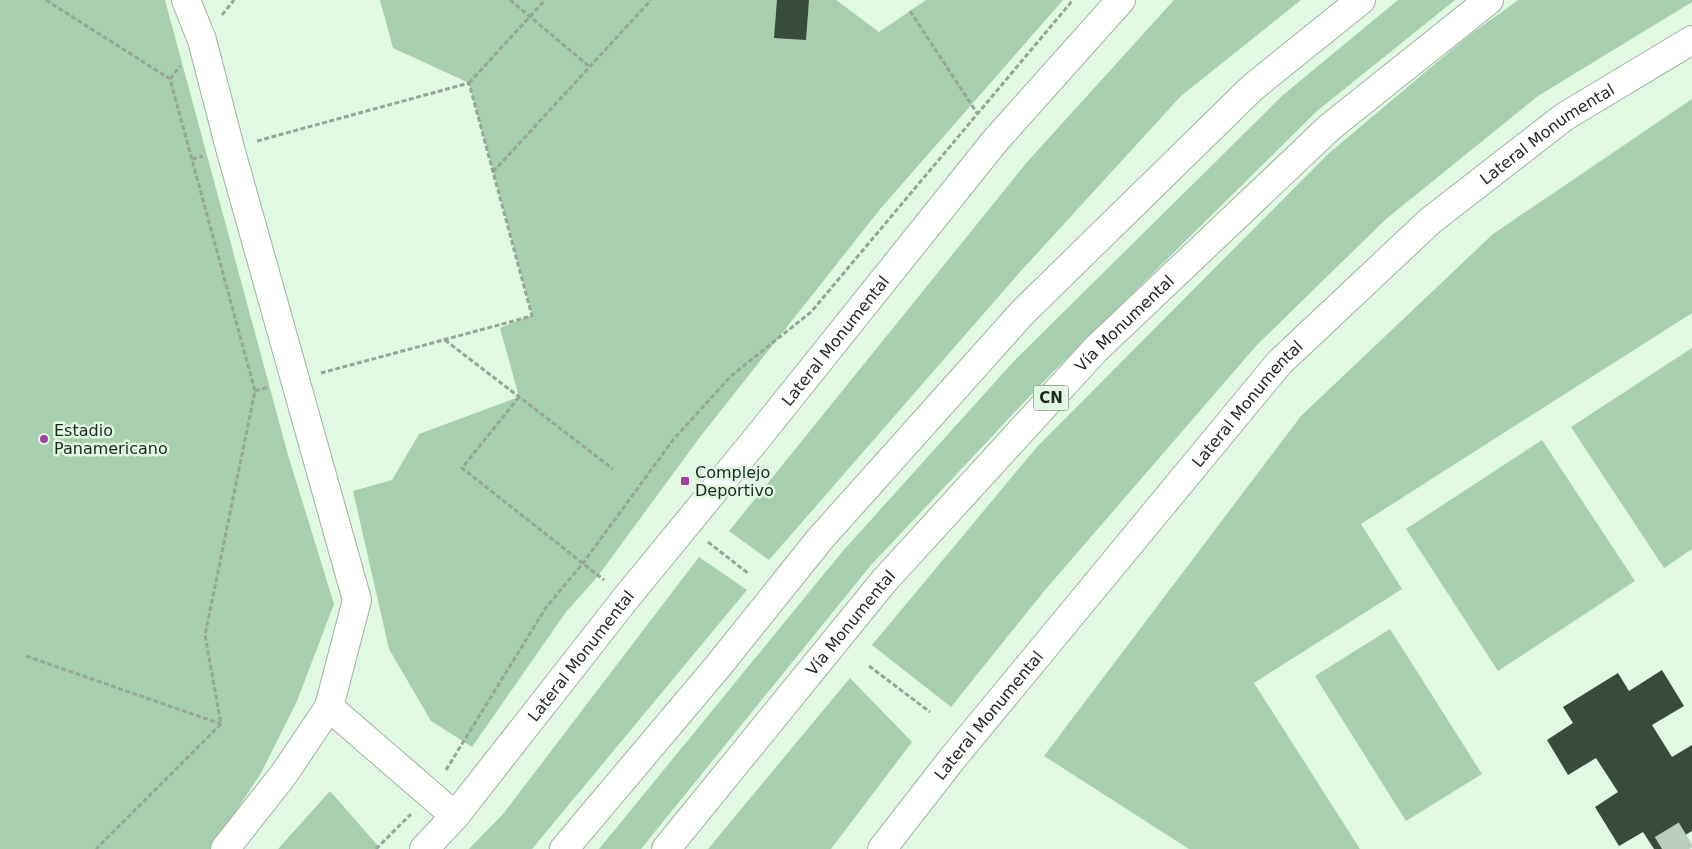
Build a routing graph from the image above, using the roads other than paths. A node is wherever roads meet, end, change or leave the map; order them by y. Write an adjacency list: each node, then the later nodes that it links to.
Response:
1 (186, 0): 6 (main road)
2 (1121, 0): 7 (main road, Lateral Monumental)
3 (1361, 0): 10 (main road)
4 (1489, 0): 11 (main road, Vía Monumental / CN)
5 (1692, 40): 12 (main road, Lateral Monumental)
6 (329, 707): 7 (main road); 8 (main road)
7 (455, 816): 9 (main road, Lateral Monumental)
8 (225, 849)
9 (424, 849)
10 (564, 849)
11 (666, 849)
12 (882, 849)

